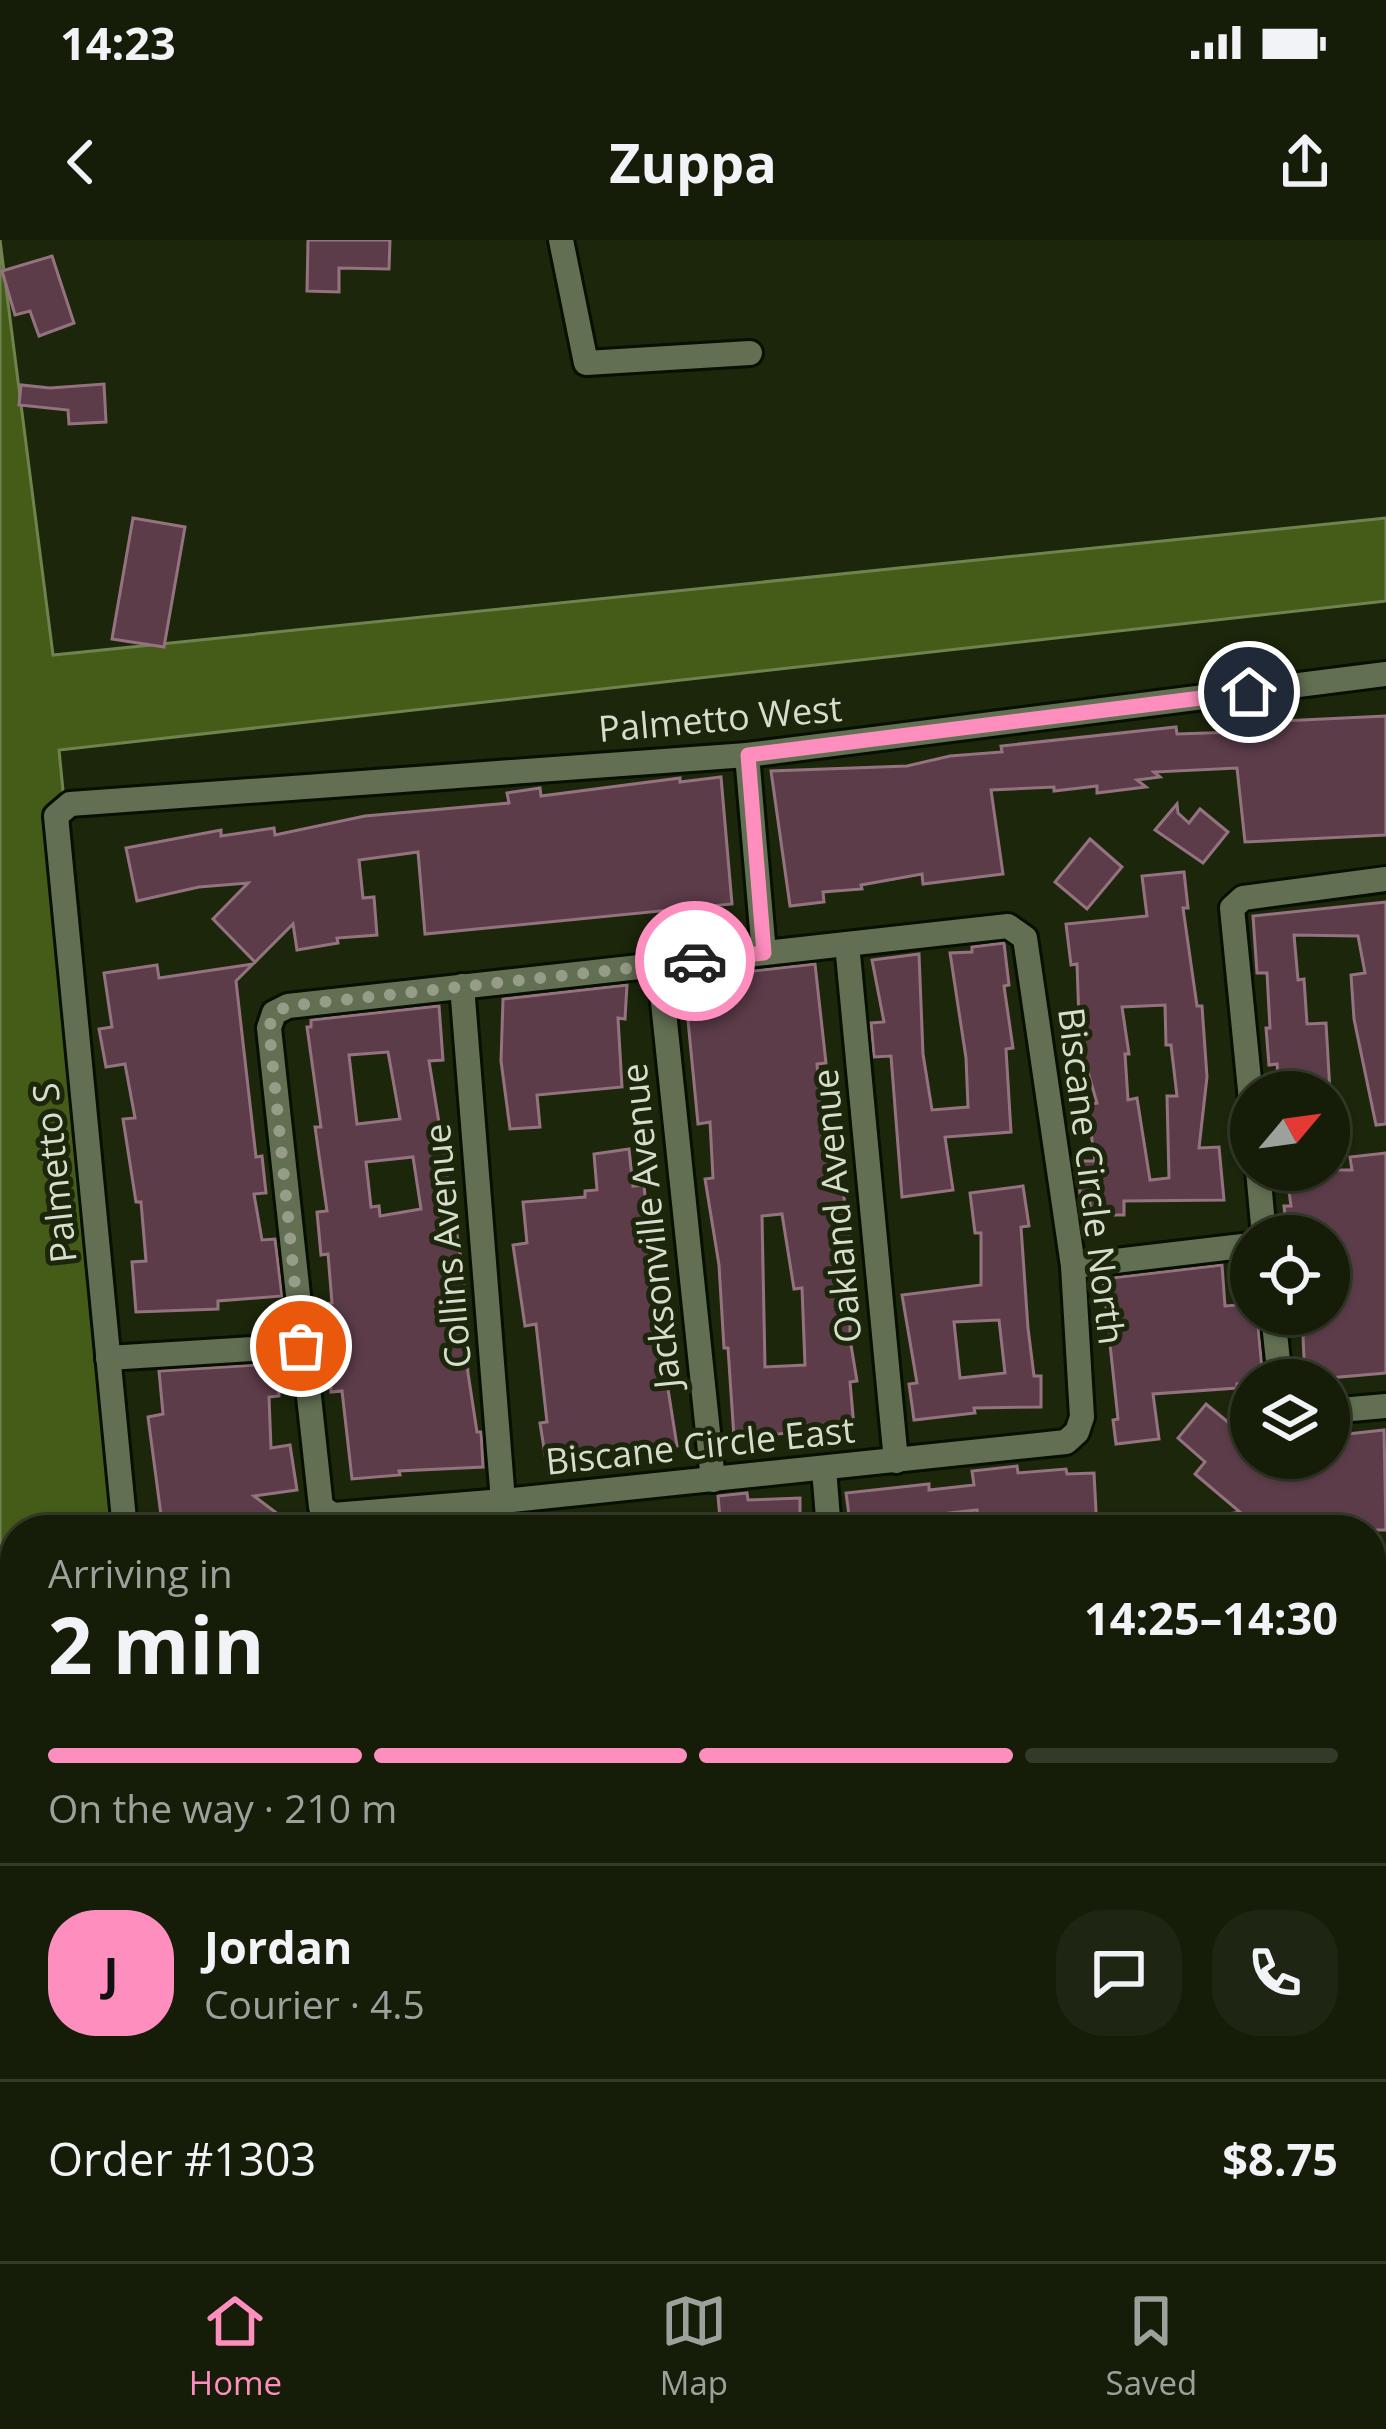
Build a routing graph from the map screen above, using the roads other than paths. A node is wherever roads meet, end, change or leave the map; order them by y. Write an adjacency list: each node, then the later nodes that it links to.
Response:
1 (561, 240): 2 (street)
2 (751, 353)
3 (1386, 674): 4 (street, Palmetto West)
4 (748, 755): 5 (street, Palmetto West); 8 (street)
5 (60, 809): 15 (street, Palmetto S)
6 (1386, 878): 11 (street)
7 (847, 944): 8 (street); 13 (street, Biscane Circle North); 19 (street, Oakland Avenue)
8 (764, 953): 9 (street)
9 (659, 964): 10 (street); 21 (street, Jacksonville Avenue)
10 (462, 986): 14 (street); 22 (street, Collins Avenue)
11 (1248, 1071)
12 (1230, 1248): 13 (street)
13 (1073, 1267): 18 (street, Biscane Circle North)
14 (301, 1346): 15 (street); 22 (street, Biscane Circle East)
15 (109, 1358): 23 (street, Palmetto S)
16 (1386, 1406): 17 (street)
17 (1350, 1409)
18 (1077, 1432): 19 (street, Biscane Circle East)
19 (896, 1461): 20 (street, Biscane Circle East)
20 (824, 1468): 21 (street, Biscane Circle East); 24 (street)
21 (713, 1480): 22 (street, Biscane Circle East)
22 (503, 1502)
23 (124, 1515)
24 (828, 1515)

